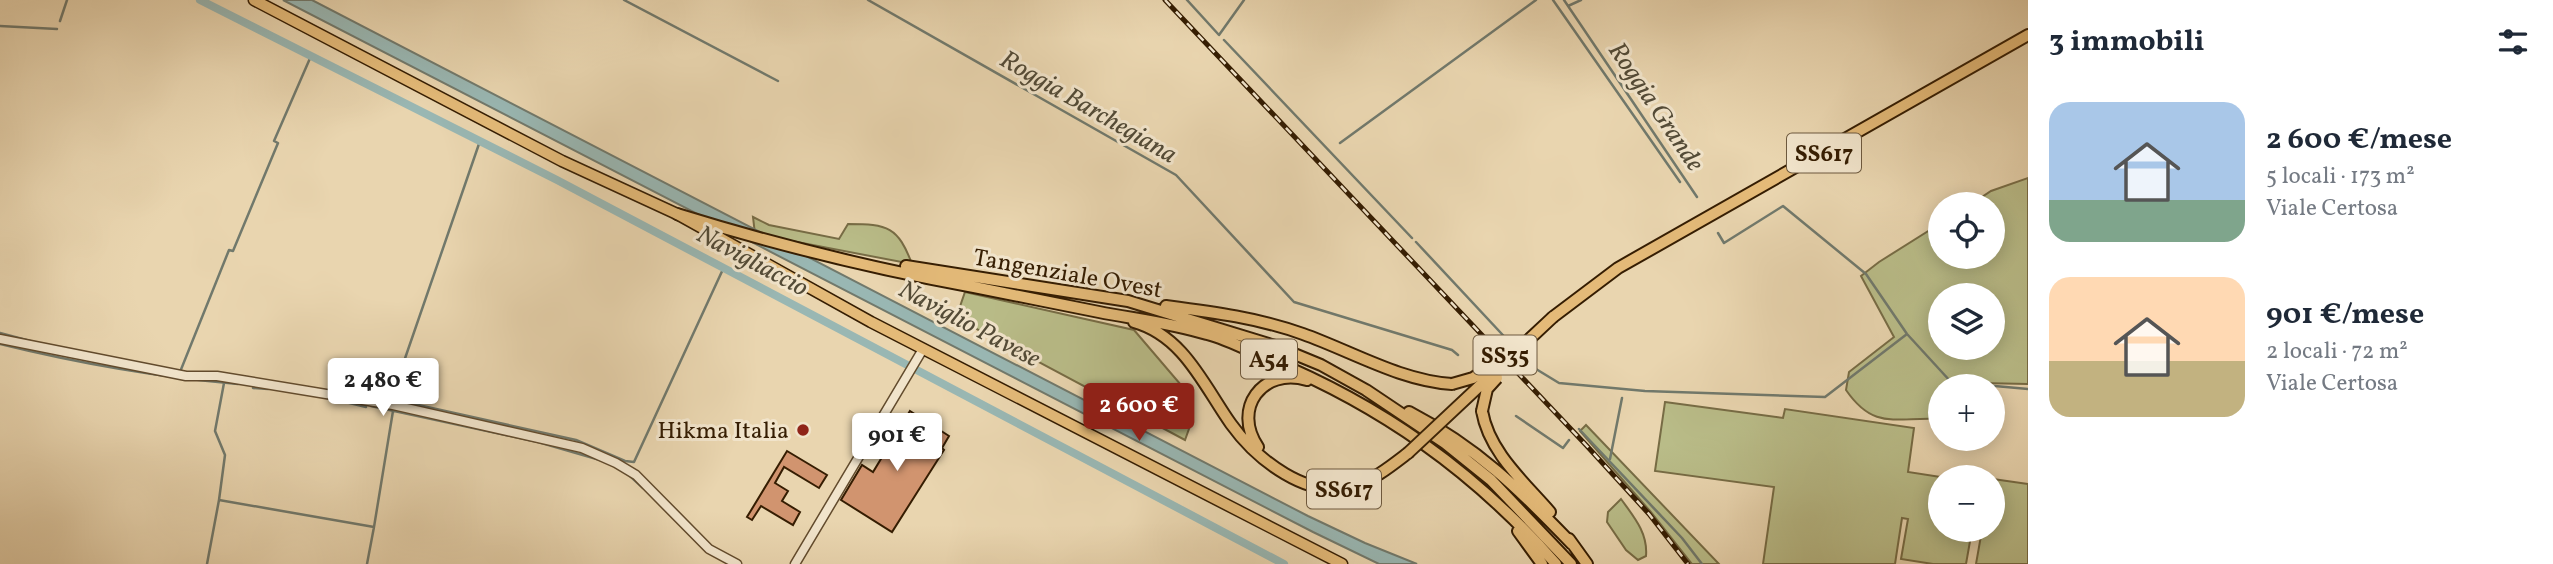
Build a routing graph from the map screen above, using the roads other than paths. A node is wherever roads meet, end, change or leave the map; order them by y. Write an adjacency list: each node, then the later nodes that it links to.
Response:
1 (254, 0): 3 (main road)
2 (2028, 35): 7 (highway, SS617)
3 (677, 214): 4 (highway, Tangenziale Ovest / A54); 9 (main road)
4 (813, 251): 5 (highway, Tangenziale Ovest / A54); 6 (highway, Tangenziale Ovest / A54)
5 (1128, 301): 7 (highway, SS35, bridge); 10 (highway, Tangenziale Ovest / A54)
6 (1101, 312): 11 (highway, Tangenziale Ovest / A54); 12 (highway)
7 (1557, 313): 12 (highway, SS617, bridge); 15 (highway, bridge)
8 (0, 339): 17 (street)
9 (921, 353): 18 (street); 19 (main road)
10 (1366, 390): 14 (highway, Tangenziale Ovest / A54); 15 (highway)
11 (1382, 416): 12 (highway, SS617); 13 (highway, Tangenziale Ovest / A54)
12 (1275, 466)
13 (1479, 487): 14 (highway, Tangenziale Ovest / A54); 16 (highway)
14 (1529, 527): 20 (highway, Tangenziale Ovest / A54); 21 (highway, Tangenziale Ovest / A54)
15 (1572, 544): 22 (highway)
16 (1539, 559)
17 (737, 564)
18 (794, 564)
19 (1342, 564)
20 (1556, 564)
21 (1571, 564)
22 (1587, 564)

